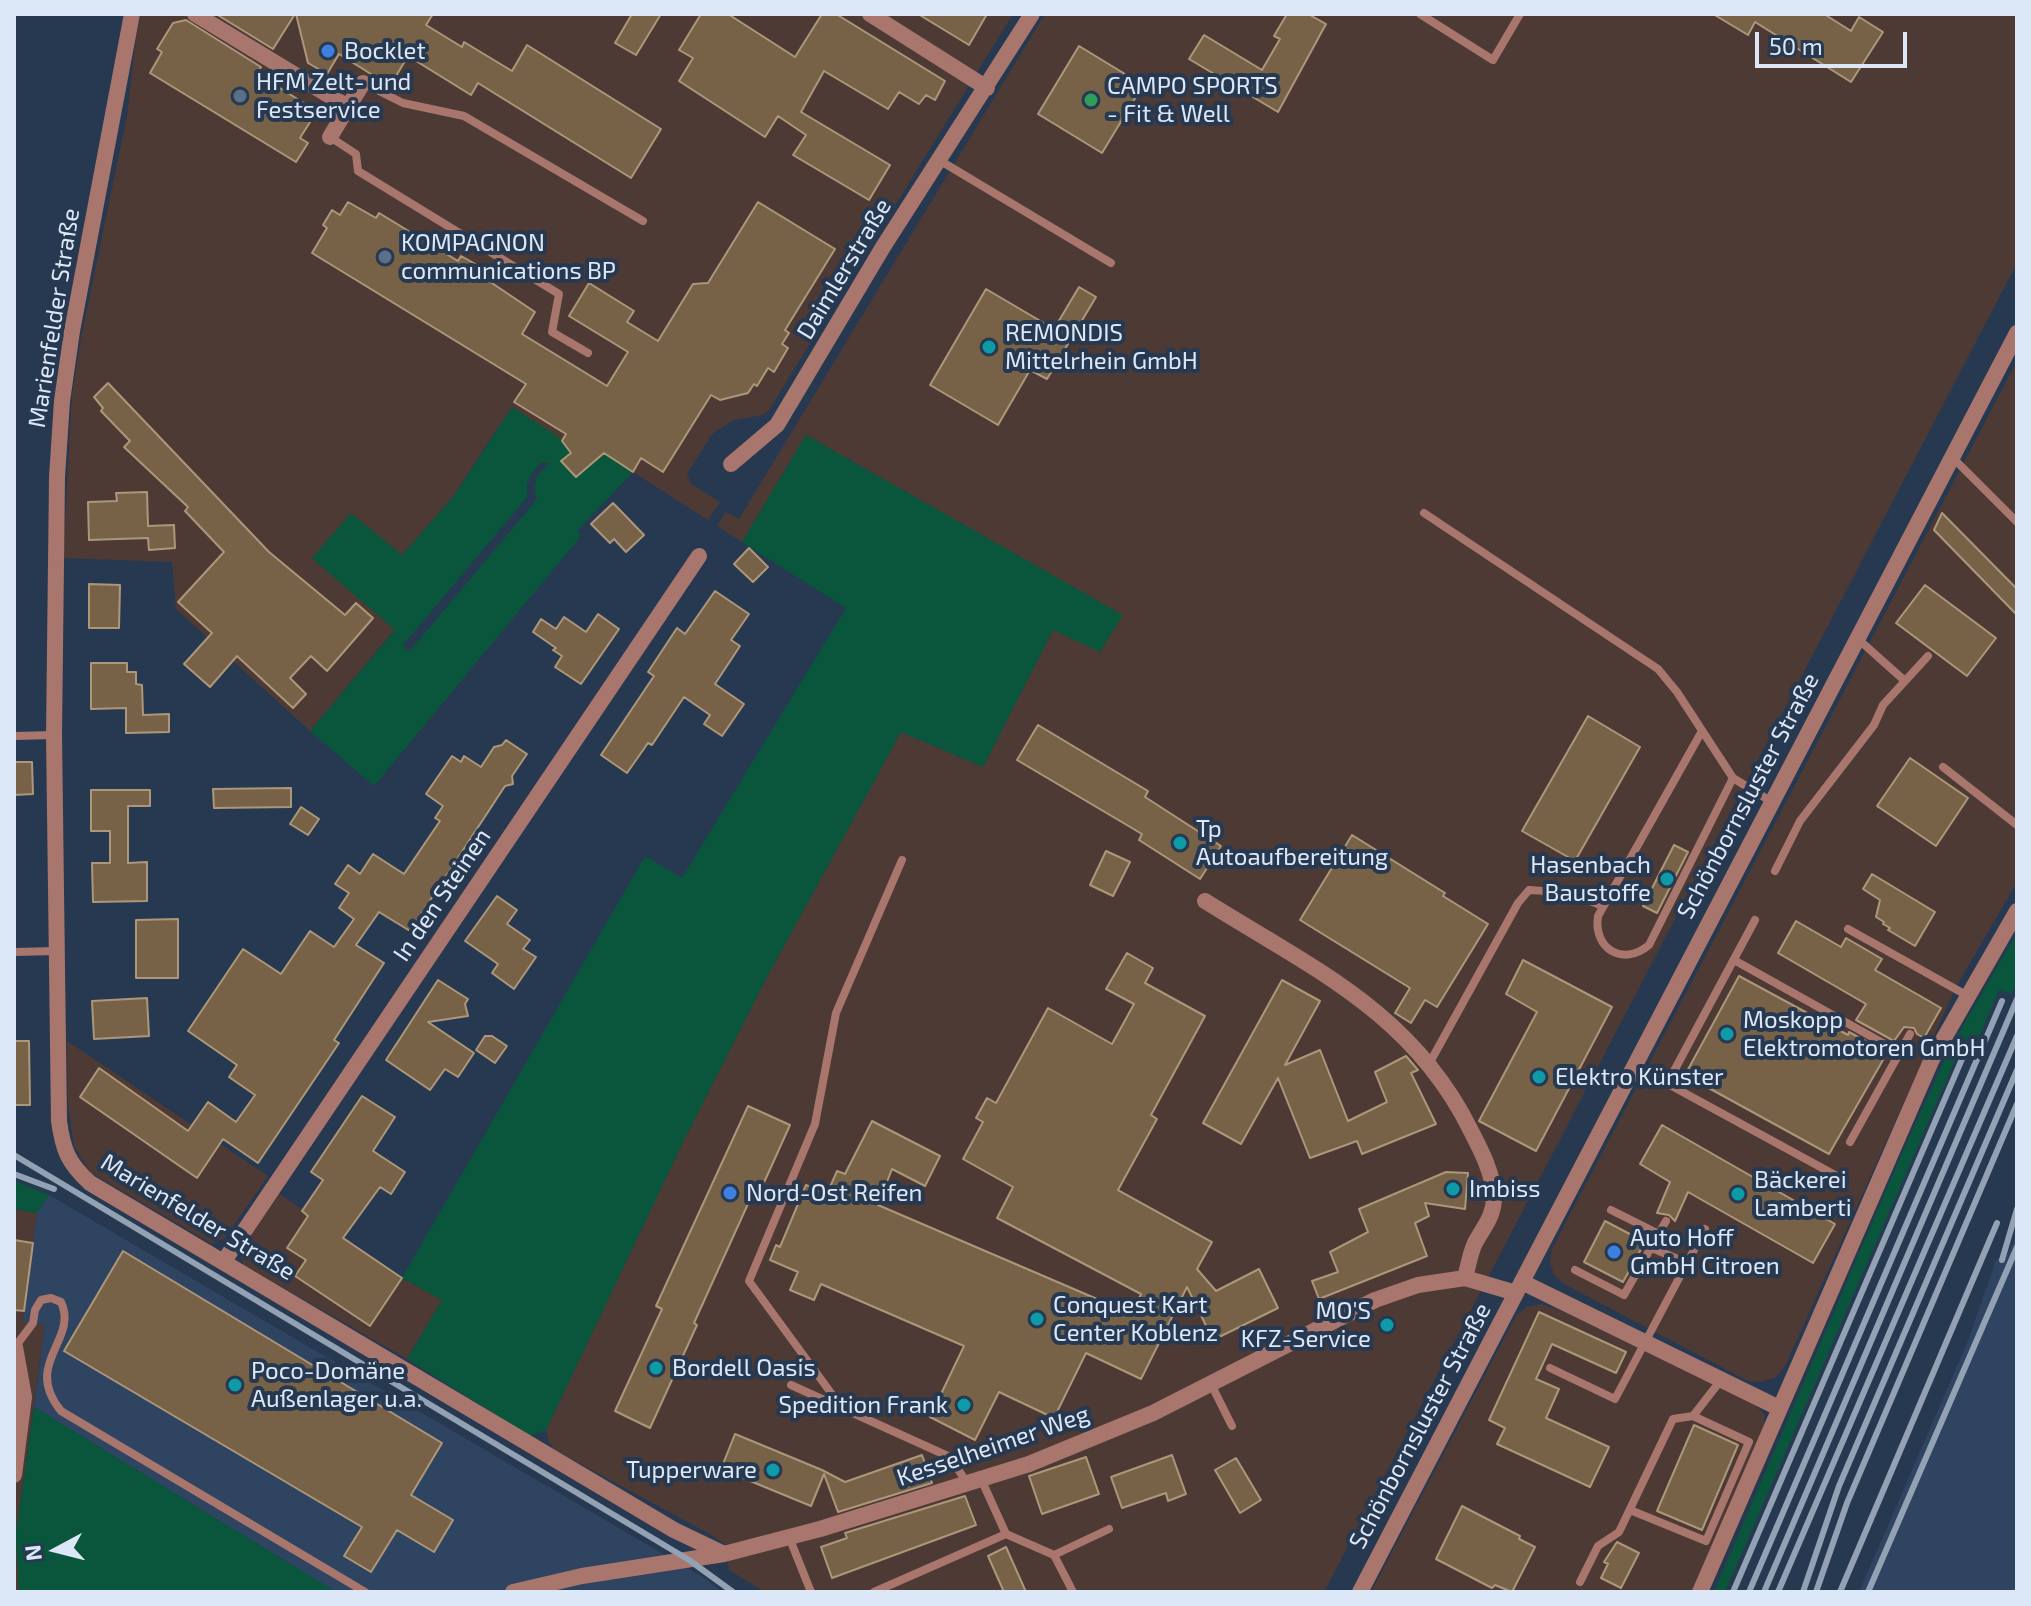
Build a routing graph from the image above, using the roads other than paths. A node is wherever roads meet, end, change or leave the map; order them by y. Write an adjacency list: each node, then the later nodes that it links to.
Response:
1 (132, 14): 25 (street, Marienfelder Straße)
2 (195, 14): 9 (street)
3 (870, 14): 8 (street)
4 (1032, 14): 8 (street, Daimlerstraße)
5 (1420, 14): 6 (lane)
6 (1520, 14)
7 (363, 83): 9 (street); 12 (lane)
8 (987, 88): 11 (street, Daimlerstraße)
9 (348, 107): 10 (street)
10 (330, 137): 15 (lane)
11 (939, 160): 13 (lane); 17 (street, Daimlerstraße)
12 (643, 221)
13 (1111, 263)
14 (2017, 333): 16 (street, Schönbornsluster Straße)
15 (588, 353)
16 (1952, 457): 19 (lane); 21 (street, Schönbornsluster Straße)
17 (731, 464)
18 (1424, 513): 24 (lane)
19 (2017, 522)
20 (699, 556): 54 (street, In den Steinen)
21 (1858, 638): 23 (lane); 29 (street, Schönbornsluster Straße)
22 (1928, 656): 23 (lane)
23 (1905, 681): 32 (lane)
24 (1702, 731): 28 (lane); 34 (lane)
25 (54, 735): 26 (lane); 38 (street, Marienfelder Straße)
26 (14, 736)
27 (1943, 767): 30 (lane)
28 (1733, 778): 29 (lane); 34 (lane)
29 (1772, 802): 45 (street, Schönbornsluster Straße)
30 (2017, 825)
31 (902, 860): 65 (lane)
32 (1775, 871)
33 (1205, 901): 44 (street)
34 (1602, 906): 44 (lane)
35 (2017, 911): 41 (street)
36 (1755, 920): 40 (lane)
37 (1848, 929): 41 (lane)
38 (57, 951): 39 (lane); 54 (street, Marienfelder Straße)
39 (14, 952)
40 (1734, 960): 43 (lane); 46 (lane)
41 (1968, 996): 66 (street)
42 (1910, 1034): 43 (lane)
43 (1899, 1052): 47 (lane)
44 (1429, 1064): 57 (street)
45 (1634, 1066): 46 (lane); 58 (street, Schönbornsluster Straße)
46 (1667, 1084): 48 (lane)
47 (1850, 1142)
48 (1835, 1175)
49 (1611, 1210): 52 (lane)
50 (1666, 1221): 52 (lane)
51 (1705, 1229): 55 (lane)
52 (1659, 1234): 53 (lane)
53 (1652, 1248): 55 (lane); 56 (lane)
54 (224, 1261): 75 (street, Marienfelder Straße)
55 (1687, 1263): 59 (lane)
56 (1575, 1270)
57 (1465, 1278): 58 (street, Kesselheimer Weg); 63 (street, Kesselheimer Weg)
58 (1519, 1288): 59 (street); 83 (street, Schönbornsluster Straße)
59 (1647, 1343): 61 (lane); 62 (street)
60 (15, 1347): 69 (street); 78 (lane)
61 (1550, 1368)
62 (1722, 1380): 66 (street); 67 (lane)
63 (1211, 1384): 68 (lane); 70 (street, Kesselheimer Weg)
64 (791, 1385): 65 (lane)
65 (842, 1408): 70 (lane)
66 (1779, 1408): 84 (street)
67 (1693, 1416): 71 (lane); 71 (lane)
68 (1232, 1426)
69 (14, 1475)
70 (974, 1481): 73 (lane); 74 (street, Kesselheimer Weg)
71 (1630, 1510): 77 (lane)
72 (1109, 1529): 76 (lane)
73 (1006, 1534): 76 (lane); 81 (lane)
74 (789, 1537): 75 (street, Kesselheimer Weg); 80 (lane)
75 (724, 1554): 79 (street, Kesselheimer Weg)
76 (1054, 1555): 82 (lane)
77 (1580, 1582)
78 (365, 1592)
79 (513, 1592)
80 (811, 1592)
81 (874, 1592)
82 (1073, 1592)
83 (1360, 1592)
84 (1700, 1592)

